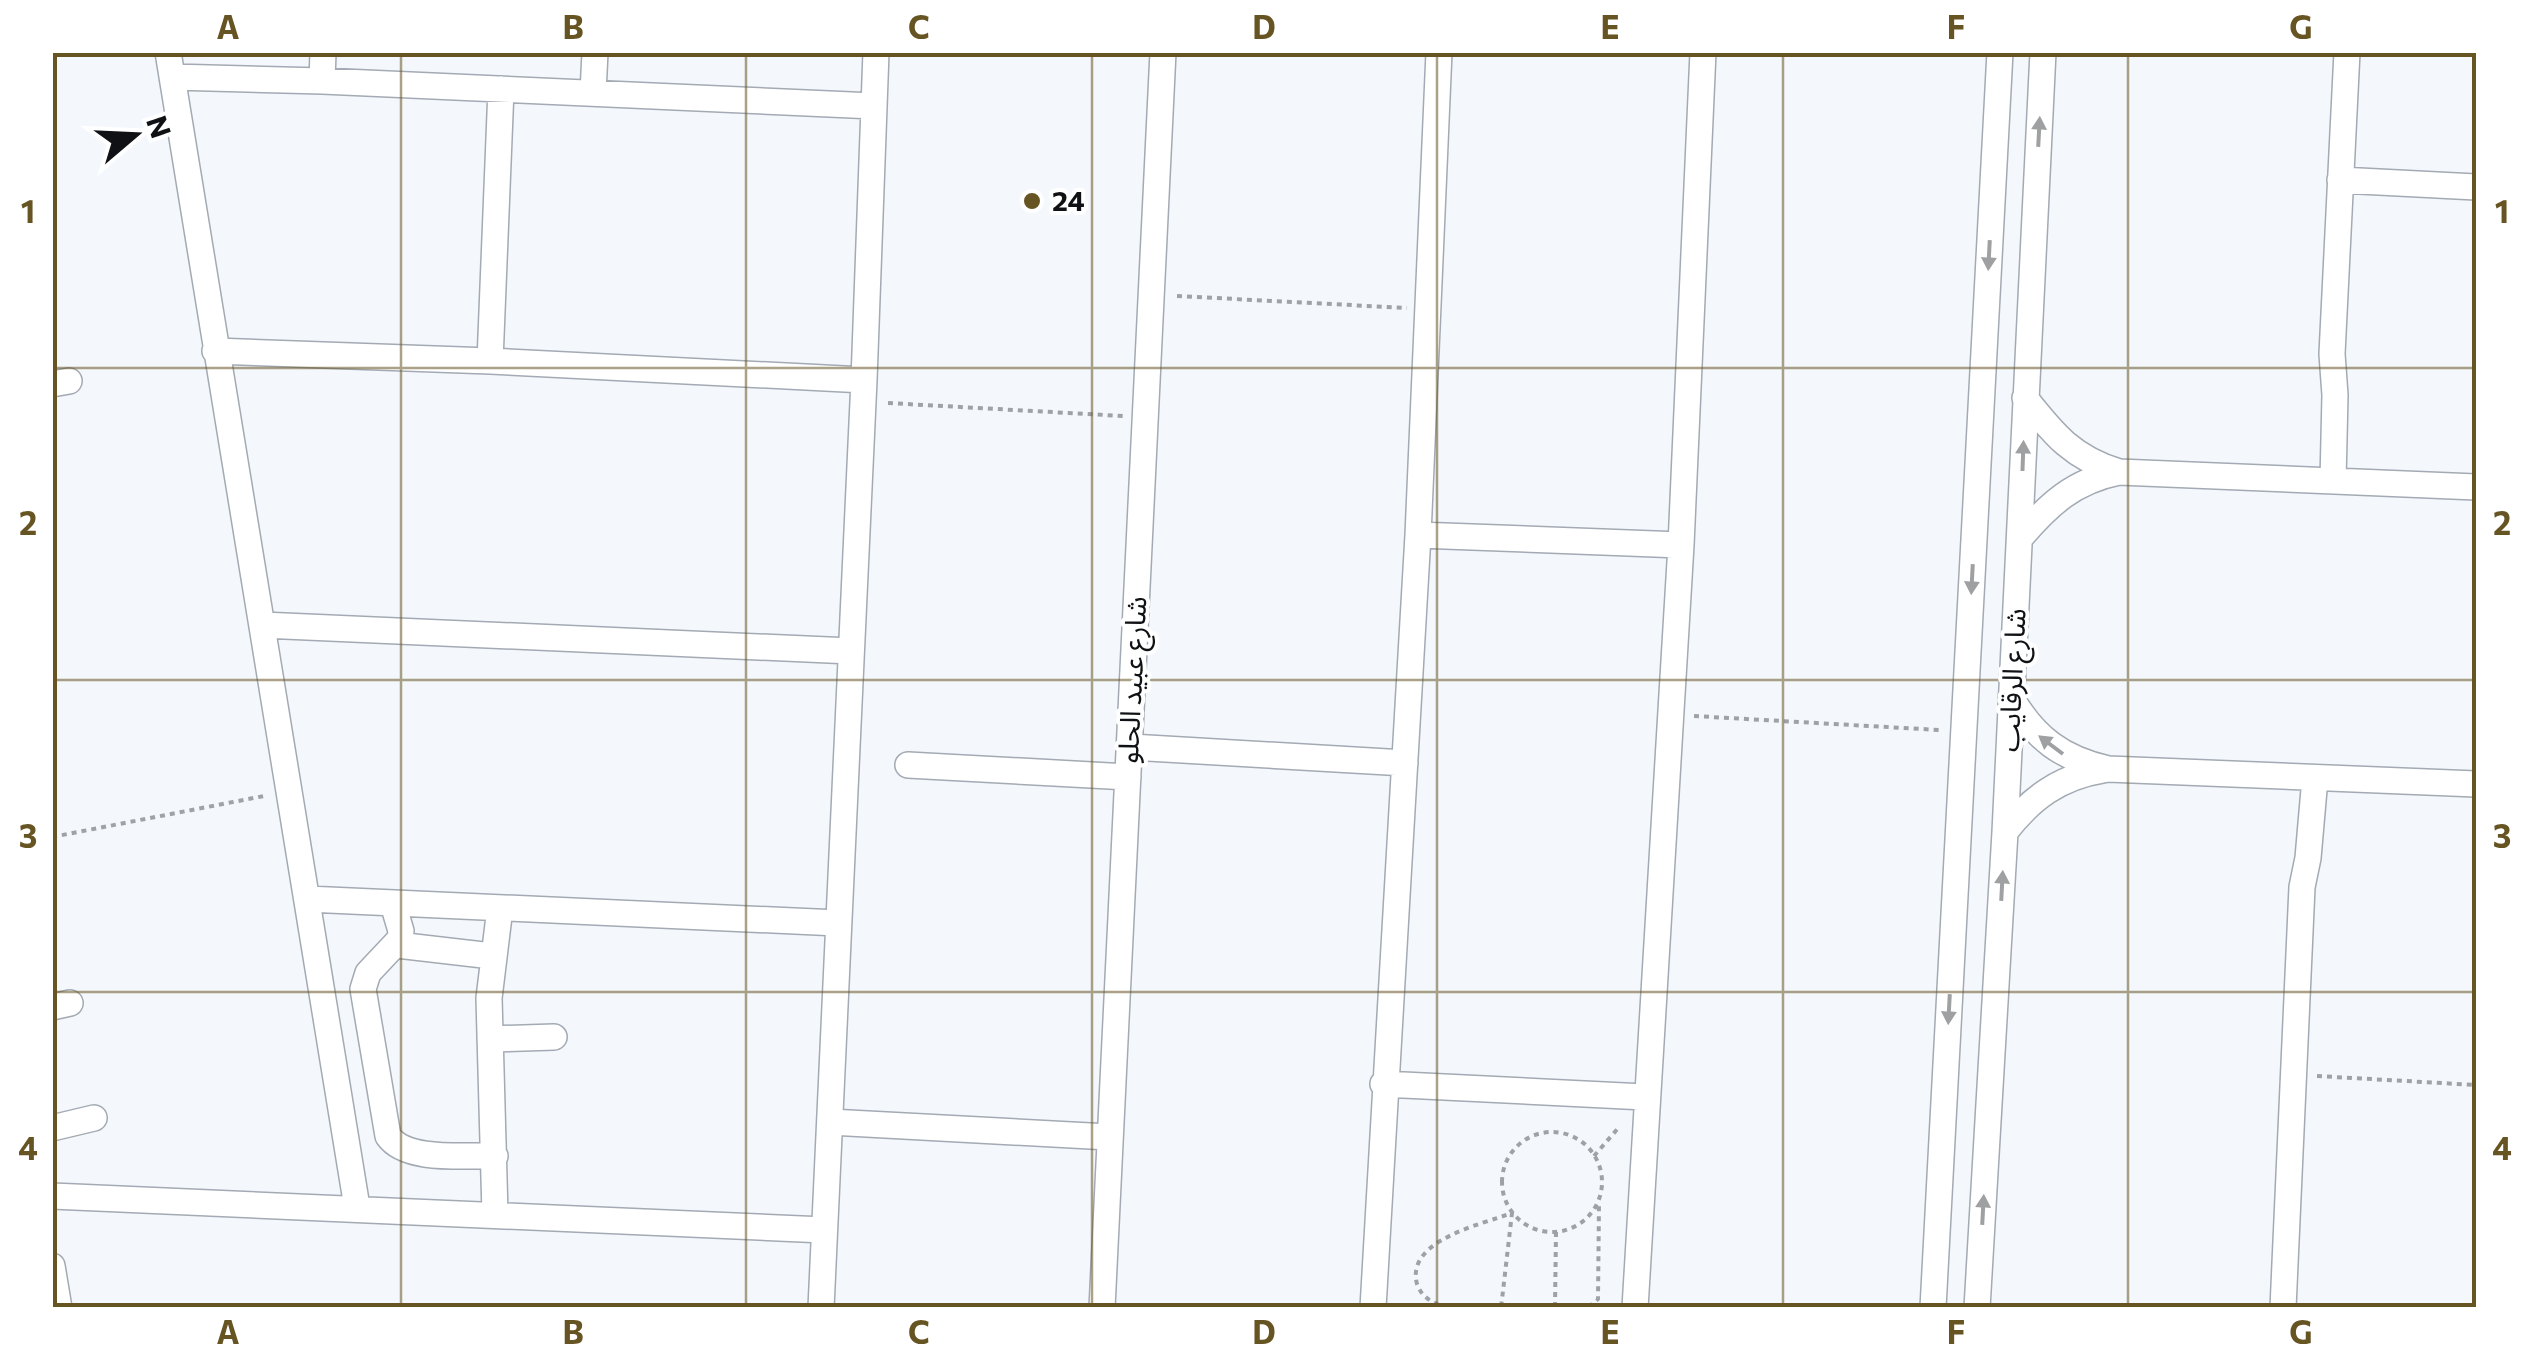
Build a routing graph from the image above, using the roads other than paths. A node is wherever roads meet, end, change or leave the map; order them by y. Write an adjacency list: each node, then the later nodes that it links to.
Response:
1 (323, 52): 11 (street)
2 (595, 52): 13 (street)
3 (876, 52): 14 (street)
4 (1162, 52): 30 (street, شارع عبيد الحلو)
5 (1439, 52): 24 (street)
6 (1704, 52): 26 (street)
7 (2000, 52): 63 (street, شارع الرقايب, one-way to 63)
8 (2043, 52): 20 (street, شارع الرقايب, one-way to 8)
9 (2347, 52): 15 (street)
10 (170, 65): 11 (street); 17 (street)
11 (322, 81): 12 (street)
12 (500, 88): 13 (street); 18 (street)
13 (594, 93): 14 (street)
14 (874, 106): 19 (street)
15 (2340, 180): 16 (street); 22 (street)
16 (2476, 187)
17 (215, 351): 18 (street); 27 (street)
18 (490, 361): 19 (street)
19 (864, 391): 28 (street)
20 (2025, 398): 21 (street); 25 (street, شارع الرقايب, one-way to 20)
21 (2119, 472): 22 (street); 25 (street)
22 (2324, 481): 23 (street)
23 (2476, 487)
24 (1418, 534): 26 (street); 31 (street)
25 (2020, 538): 29 (street, شارع الرقايب)
26 (1681, 545): 47 (street)
27 (262, 624): 28 (street); 38 (street)
28 (851, 651): 41 (street)
29 (2011, 697): 33 (street, one-way to 29); 37 (street, شارع الرقايب)
30 (1131, 748): 31 (street); 34 (street, شارع عبيد الحلو)
31 (1405, 763): 46 (street)
32 (908, 765): 34 (street)
33 (2108, 769): 35 (street); 37 (street)
34 (1128, 777): 51 (street, شارع عبيد الحلو)
35 (2306, 778): 36 (street); 65 (street)
36 (2476, 784)
37 (2005, 832): 64 (street, شارع الرقايب, one-way to 37)
38 (307, 899): 39 (street); 54 (street)
39 (393, 904): 40 (street); 42 (street)
40 (500, 908): 41 (street); 43 (street)
41 (838, 923): 49 (street)
42 (398, 945): 43 (street); 52 (street)
43 (492, 956): 45 (street)
44 (554, 1037): 45 (street)
45 (490, 1039): 52 (street)
46 (1384, 1084): 47 (street); 61 (street)
47 (1646, 1097): 62 (street)
48 (94, 1118): 50 (street)
49 (830, 1122): 51 (street); 56 (street)
50 (52, 1128)
51 (1109, 1137): 60 (street, شارع عبيد الحلو)
52 (495, 1156): 55 (street)
53 (52, 1196): 54 (street)
54 (357, 1207): 55 (street)
55 (495, 1214): 56 (street)
56 (824, 1230): 59 (street)
57 (52, 1266): 58 (street)
58 (59, 1308)
59 (821, 1308)
60 (1102, 1308)
61 (1373, 1308)
62 (1635, 1308)
63 (1933, 1308)
64 (1977, 1308)
65 (2283, 1308)

